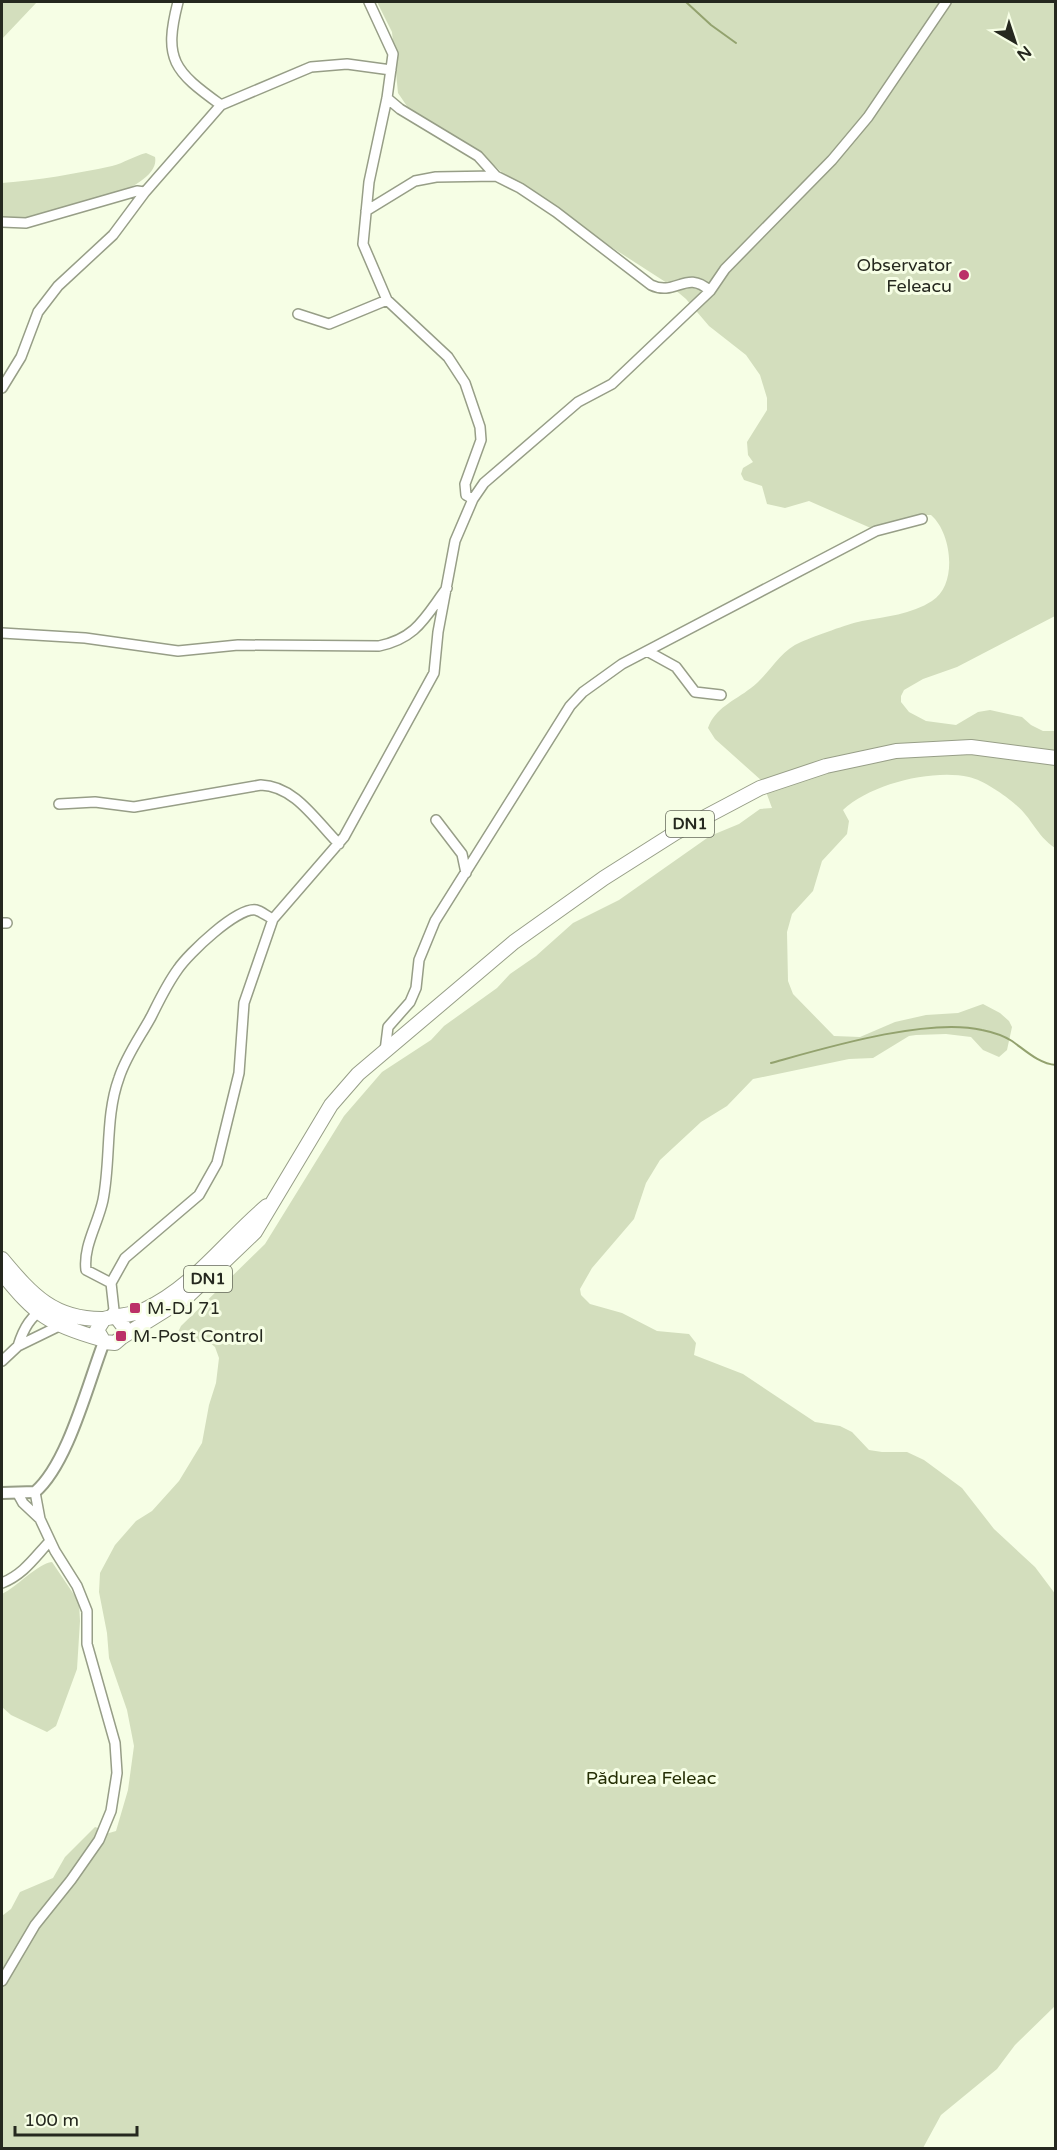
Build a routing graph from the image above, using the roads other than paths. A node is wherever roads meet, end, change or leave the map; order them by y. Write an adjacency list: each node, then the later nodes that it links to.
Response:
1 (177, 2): 6 (street)
2 (369, 2): 4 (street)
3 (946, 2): 11 (street)
4 (391, 70): 5 (street); 6 (street)
5 (387, 98): 7 (street); 9 (street)
6 (220, 105): 8 (street)
7 (496, 176): 9 (street); 11 (street)
8 (145, 192): 10 (street); 14 (street)
9 (366, 211): 12 (street)
10 (2, 222)
11 (710, 291): 15 (street)
12 (387, 300): 13 (street); 15 (street)
13 (298, 314)
14 (2, 388)
15 (473, 500): 17 (street)
16 (922, 519): 19 (street)
17 (448, 586): 18 (street); 24 (street)
18 (2, 633)
19 (647, 651): 20 (street); 25 (street)
20 (721, 695)
21 (1056, 758): 27 (main road, DN1)
22 (59, 804): 24 (street)
23 (436, 820): 25 (street)
24 (339, 844): 26 (street)
25 (466, 873): 27 (street)
26 (273, 919): 31 (street); 31 (street)
27 (385, 1051): 28 (main road, DN1)
28 (273, 1200): 34 (main road, DN1); 36 (main road, DN1)
29 (2, 1259): 32 (main road, DN1)
30 (2, 1273): 33 (main road)
31 (111, 1283): 34 (street)
32 (52, 1309): 33 (street); 34 (main road, DN1)
33 (37, 1313): 35 (main road); 38 (street)
34 (110, 1318): 36 (main road); 37 (main road)
35 (59, 1326): 37 (main road); 38 (street)
36 (122, 1337): 37 (main road, DN1)
37 (102, 1340): 40 (street)
38 (18, 1346): 39 (street)
39 (2, 1361)
40 (35, 1492): 42 (street); 43 (street)
41 (2, 1493): 42 (street)
42 (18, 1494): 43 (street)
43 (40, 1519): 44 (street)
44 (50, 1541): 45 (street); 46 (street)
45 (2, 1583)
46 (2, 1981)

